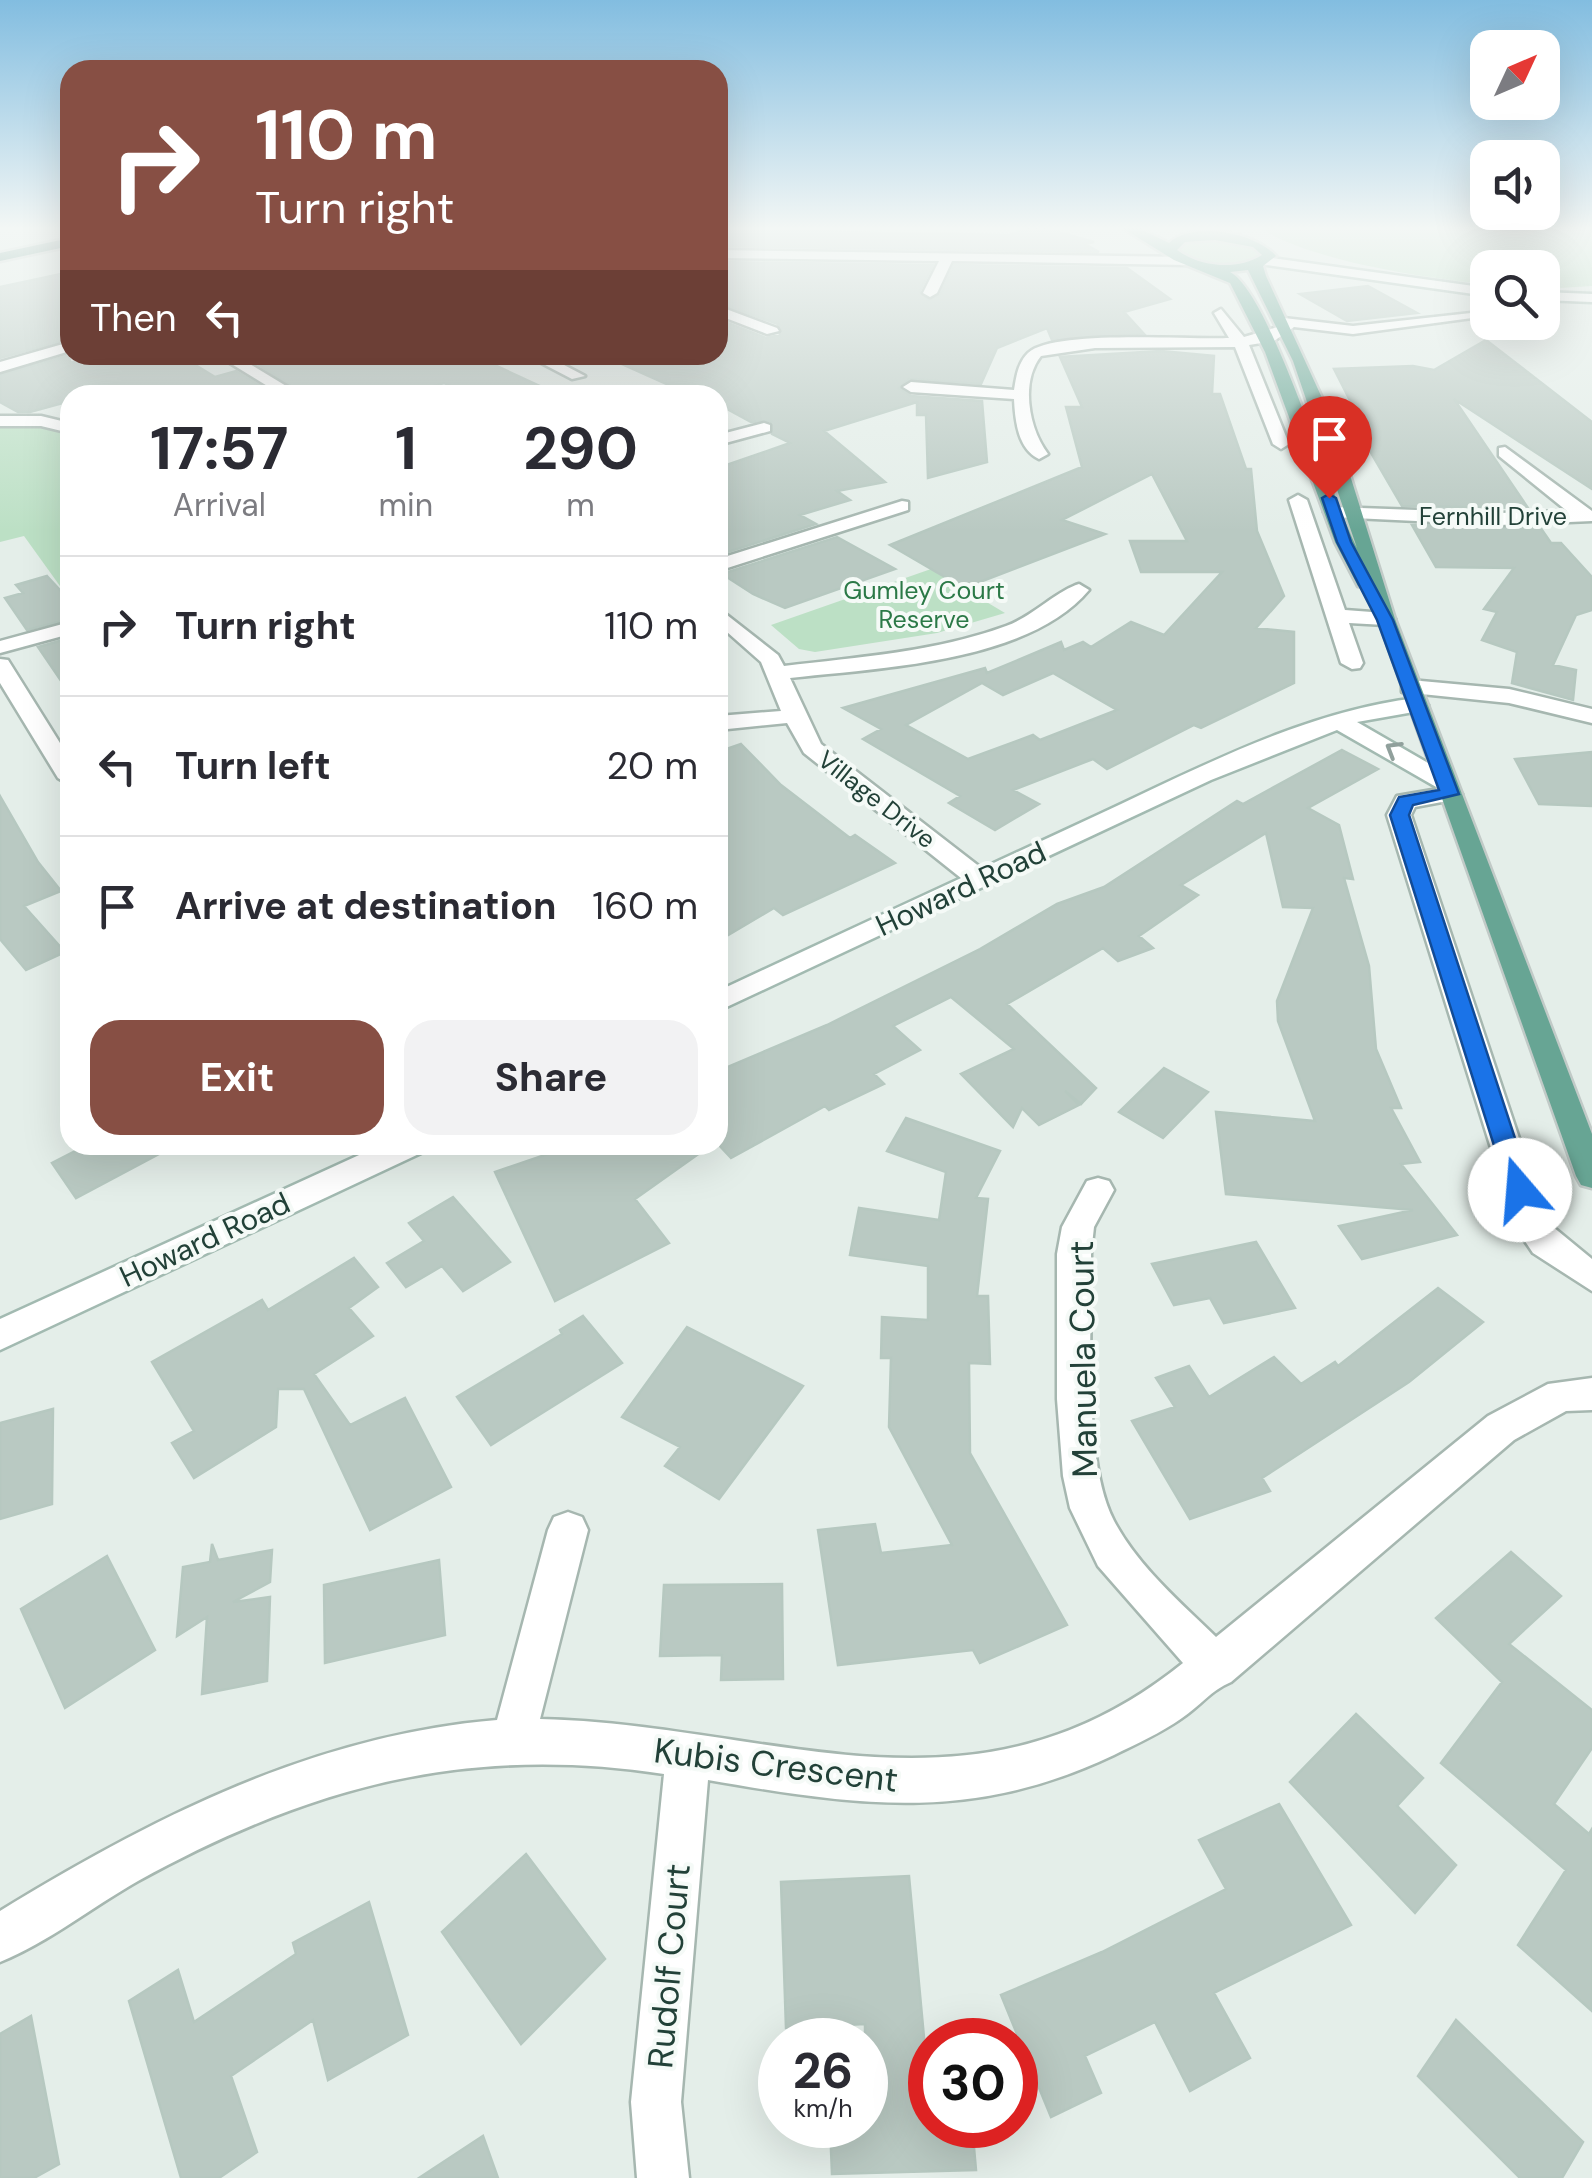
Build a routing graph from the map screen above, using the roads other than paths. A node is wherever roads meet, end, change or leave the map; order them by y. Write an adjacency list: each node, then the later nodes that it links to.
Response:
1 (766, 329): 6 (street)
2 (1231, 329): 9 (street)
3 (1259, 329): 8 (main road)
4 (1365, 329): 5 (street)
5 (1353, 330): 7 (street); 7 (street)
6 (772, 331)
7 (1288, 331): 8 (street); 28 (main road)
8 (1262, 334): 9 (street); 27 (main road)
9 (1239, 341): 17 (street); 22 (street)
10 (60, 349): 13 (street)
11 (242, 365): 15 (street)
12 (553, 365): 14 (street)
13 (0, 367)
14 (577, 376)
15 (276, 385)
16 (911, 386): 17 (street)
17 (1023, 395): 24 (street)
18 (0, 422): 19 (street)
19 (60, 426)
20 (764, 428): 21 (street)
21 (728, 437)
22 (1281, 444)
23 (1505, 452): 29 (street)
24 (1040, 454)
25 (1298, 500): 32 (street)
26 (902, 506): 30 (street)
27 (1334, 512): 28 (street, Fernhill Drive); 33 (main road)
28 (1356, 513): 29 (street, Fernhill Drive); 33 (main road)
29 (1588, 516)
30 (728, 562)
31 (1079, 590): 39 (street)
32 (1337, 616): 33 (street); 37 (street)
33 (1385, 620): 40 (main road)
34 (728, 622): 39 (street, Village Drive)
35 (60, 631): 36 (street)
36 (0, 647)
37 (1352, 663)
38 (0, 665): 46 (street)
39 (778, 673): 41 (street, Village Drive)
40 (1413, 696): 42 (street); 43 (street, Howard Road); 45 (street); 47 (street, Howard Road); 48 (main road)
41 (794, 716): 44 (street); 49 (street, Village Drive)
42 (1592, 716)
43 (1336, 720): 47 (street, Howard Road); 48 (street, one-way to 43)
44 (728, 722)
45 (1592, 724)
46 (60, 762)
47 (1204, 776): 49 (street, Howard Road)
48 (1448, 789): 52 (main road); 54 (street)
49 (980, 880): 50 (street, Howard Road)
50 (728, 997)
51 (388, 1155): 55 (street, Howard Road)
52 (1592, 1176)
53 (1098, 1190): 58 (street, Manuela Court)
54 (1592, 1276)
55 (0, 1335)
56 (1592, 1394): 58 (street, Kubis Crescent)
57 (568, 1530): 59 (street)
58 (1216, 1667): 60 (street, Kubis Crescent)
59 (513, 1740): 60 (street, Kubis Crescent); 61 (street, Kubis Crescent)
60 (688, 1753): 62 (street, Rudolf Court)
61 (0, 1938)
62 (664, 2178)

